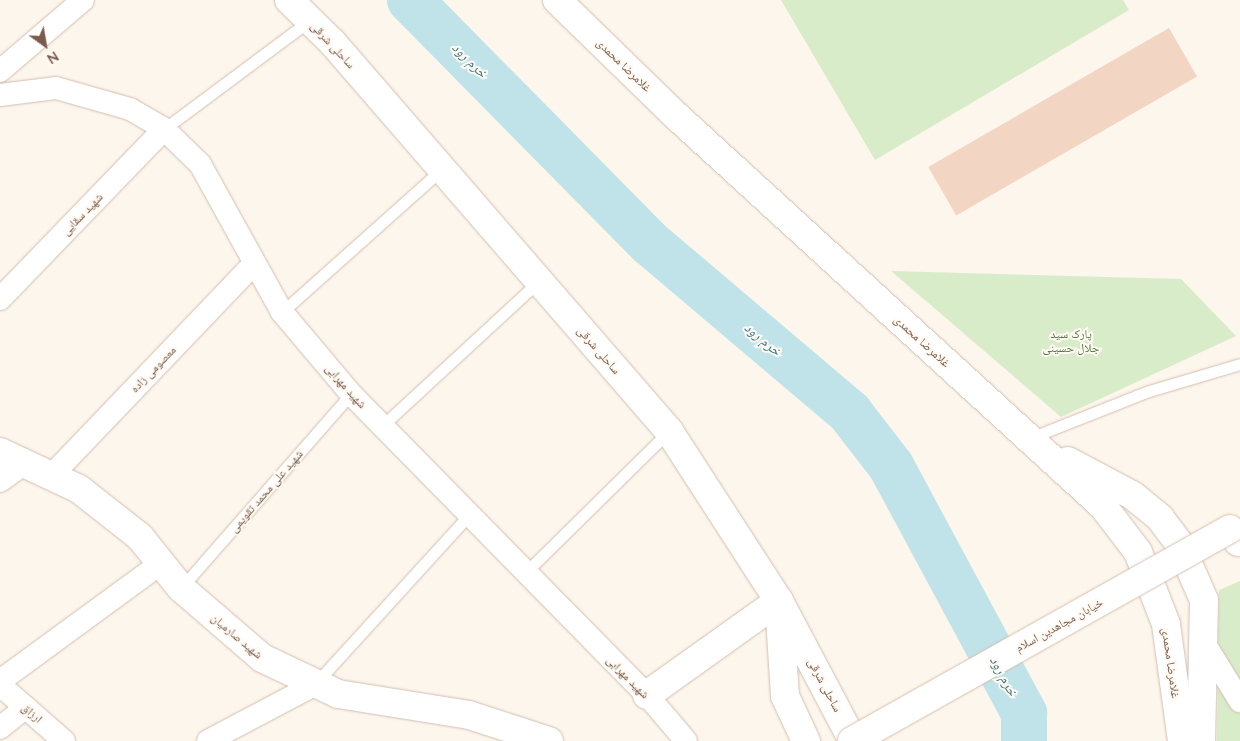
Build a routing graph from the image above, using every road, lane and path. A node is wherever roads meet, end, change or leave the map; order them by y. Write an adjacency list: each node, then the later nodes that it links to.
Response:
1 (83, 0): 5 (street)
2 (289, 0): 4 (main road, ساحلی شرقی)
3 (557, 0): 17 (main road, غلامرضا محمدی)
4 (310, 20): 7 (lane); 8 (main road, ساحلی شرقی)
5 (0, 72)
6 (0, 95): 7 (street, شهید مهرابی)
7 (164, 128): 9 (street, شهید مهرابی); 11 (street, شهید سقایی)
8 (442, 169): 10 (main road, ساحلی شرقی); 12 (lane)
9 (253, 265): 12 (street, شهید مهرابی); 20 (street, معصومی زاده)
10 (539, 281): 15 (lane); 16 (main road, ساحلی شرقی)
11 (0, 299)
12 (282, 312): 14 (street, شهید مهرابی)
13 (1240, 364): 17 (lane)
14 (351, 394): 15 (street, شهید مهرابی); 26 (lane, شهید علی محمد تقویمی)
15 (382, 425): 22 (street, شهید مهرابی)
16 (669, 430): 25 (lane); 27 (main road, ساحلی شرقی)
17 (1028, 438): 28 (main road); 43 (main road, غلامرضا محمدی)
18 (0, 452): 19 (main road, شهید صارمیان)
19 (25, 463): 20 (main road, شهید صارمیان); 21 (street)
20 (53, 474): 24 (main road, شهید صارمیان)
21 (0, 481)
22 (468, 516): 25 (street, شهید مهرابی); 31 (lane)
23 (1237, 534): 41 (main road, خیابان مجاهدین اسلام, bridge); 42 (main road, خیابان مجاهدین اسلام)
24 (161, 563): 26 (main road, شهید صارمیان); 29 (street)
25 (524, 574): 32 (street, شهید مهرابی)
26 (181, 588): 31 (main road, شهید صارمیان)
27 (779, 601): 32 (main road); 40 (main road); 41 (main road, ساحلی شرقی)
28 (1206, 646): 33 (street); 44 (main road)
29 (0, 681)
30 (0, 685): 34 (street, ارزاق)
31 (314, 685): 37 (street); 38 (main road, شهید صارمیان)
32 (647, 696): 39 (street, شهید مهرابی)
33 (1240, 700)
34 (26, 707): 35 (street); 36 (street, ارزاق)
35 (0, 728)
36 (64, 741)
37 (208, 741)
38 (549, 741)
39 (686, 741)
40 (806, 741)
41 (852, 741)
42 (888, 741)
43 (1182, 741)
44 (1201, 741)

